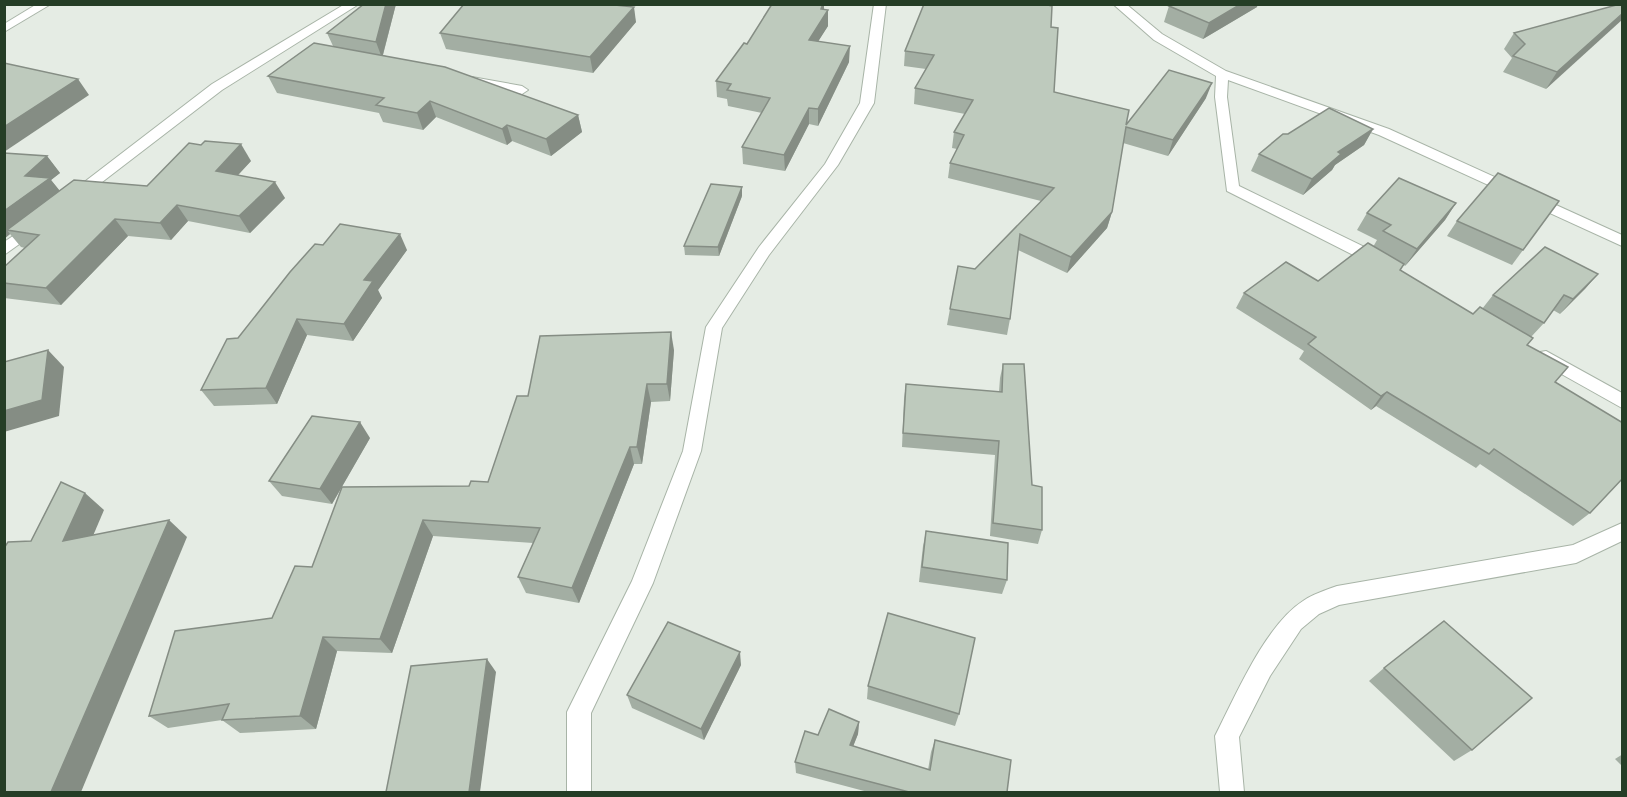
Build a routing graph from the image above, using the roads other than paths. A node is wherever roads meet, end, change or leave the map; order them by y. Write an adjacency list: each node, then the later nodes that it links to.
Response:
1 (46, 4): 5 (street)
2 (354, 4): 6 (street)
3 (880, 4): 19 (street)
4 (1118, 4): 8 (street)
5 (4, 28)
6 (285, 46): 7 (street); 11 (street)
7 (307, 50)
8 (1222, 74): 13 (street); 15 (street)
9 (454, 77): 10 (street)
10 (522, 90)
11 (63, 205)
12 (45, 219): 14 (street)
13 (1623, 241)
14 (4, 250)
15 (1397, 271)
16 (1534, 350): 17 (street)
17 (1623, 401)
18 (1623, 532): 20 (street)
19 (579, 792)
20 (1232, 792)

